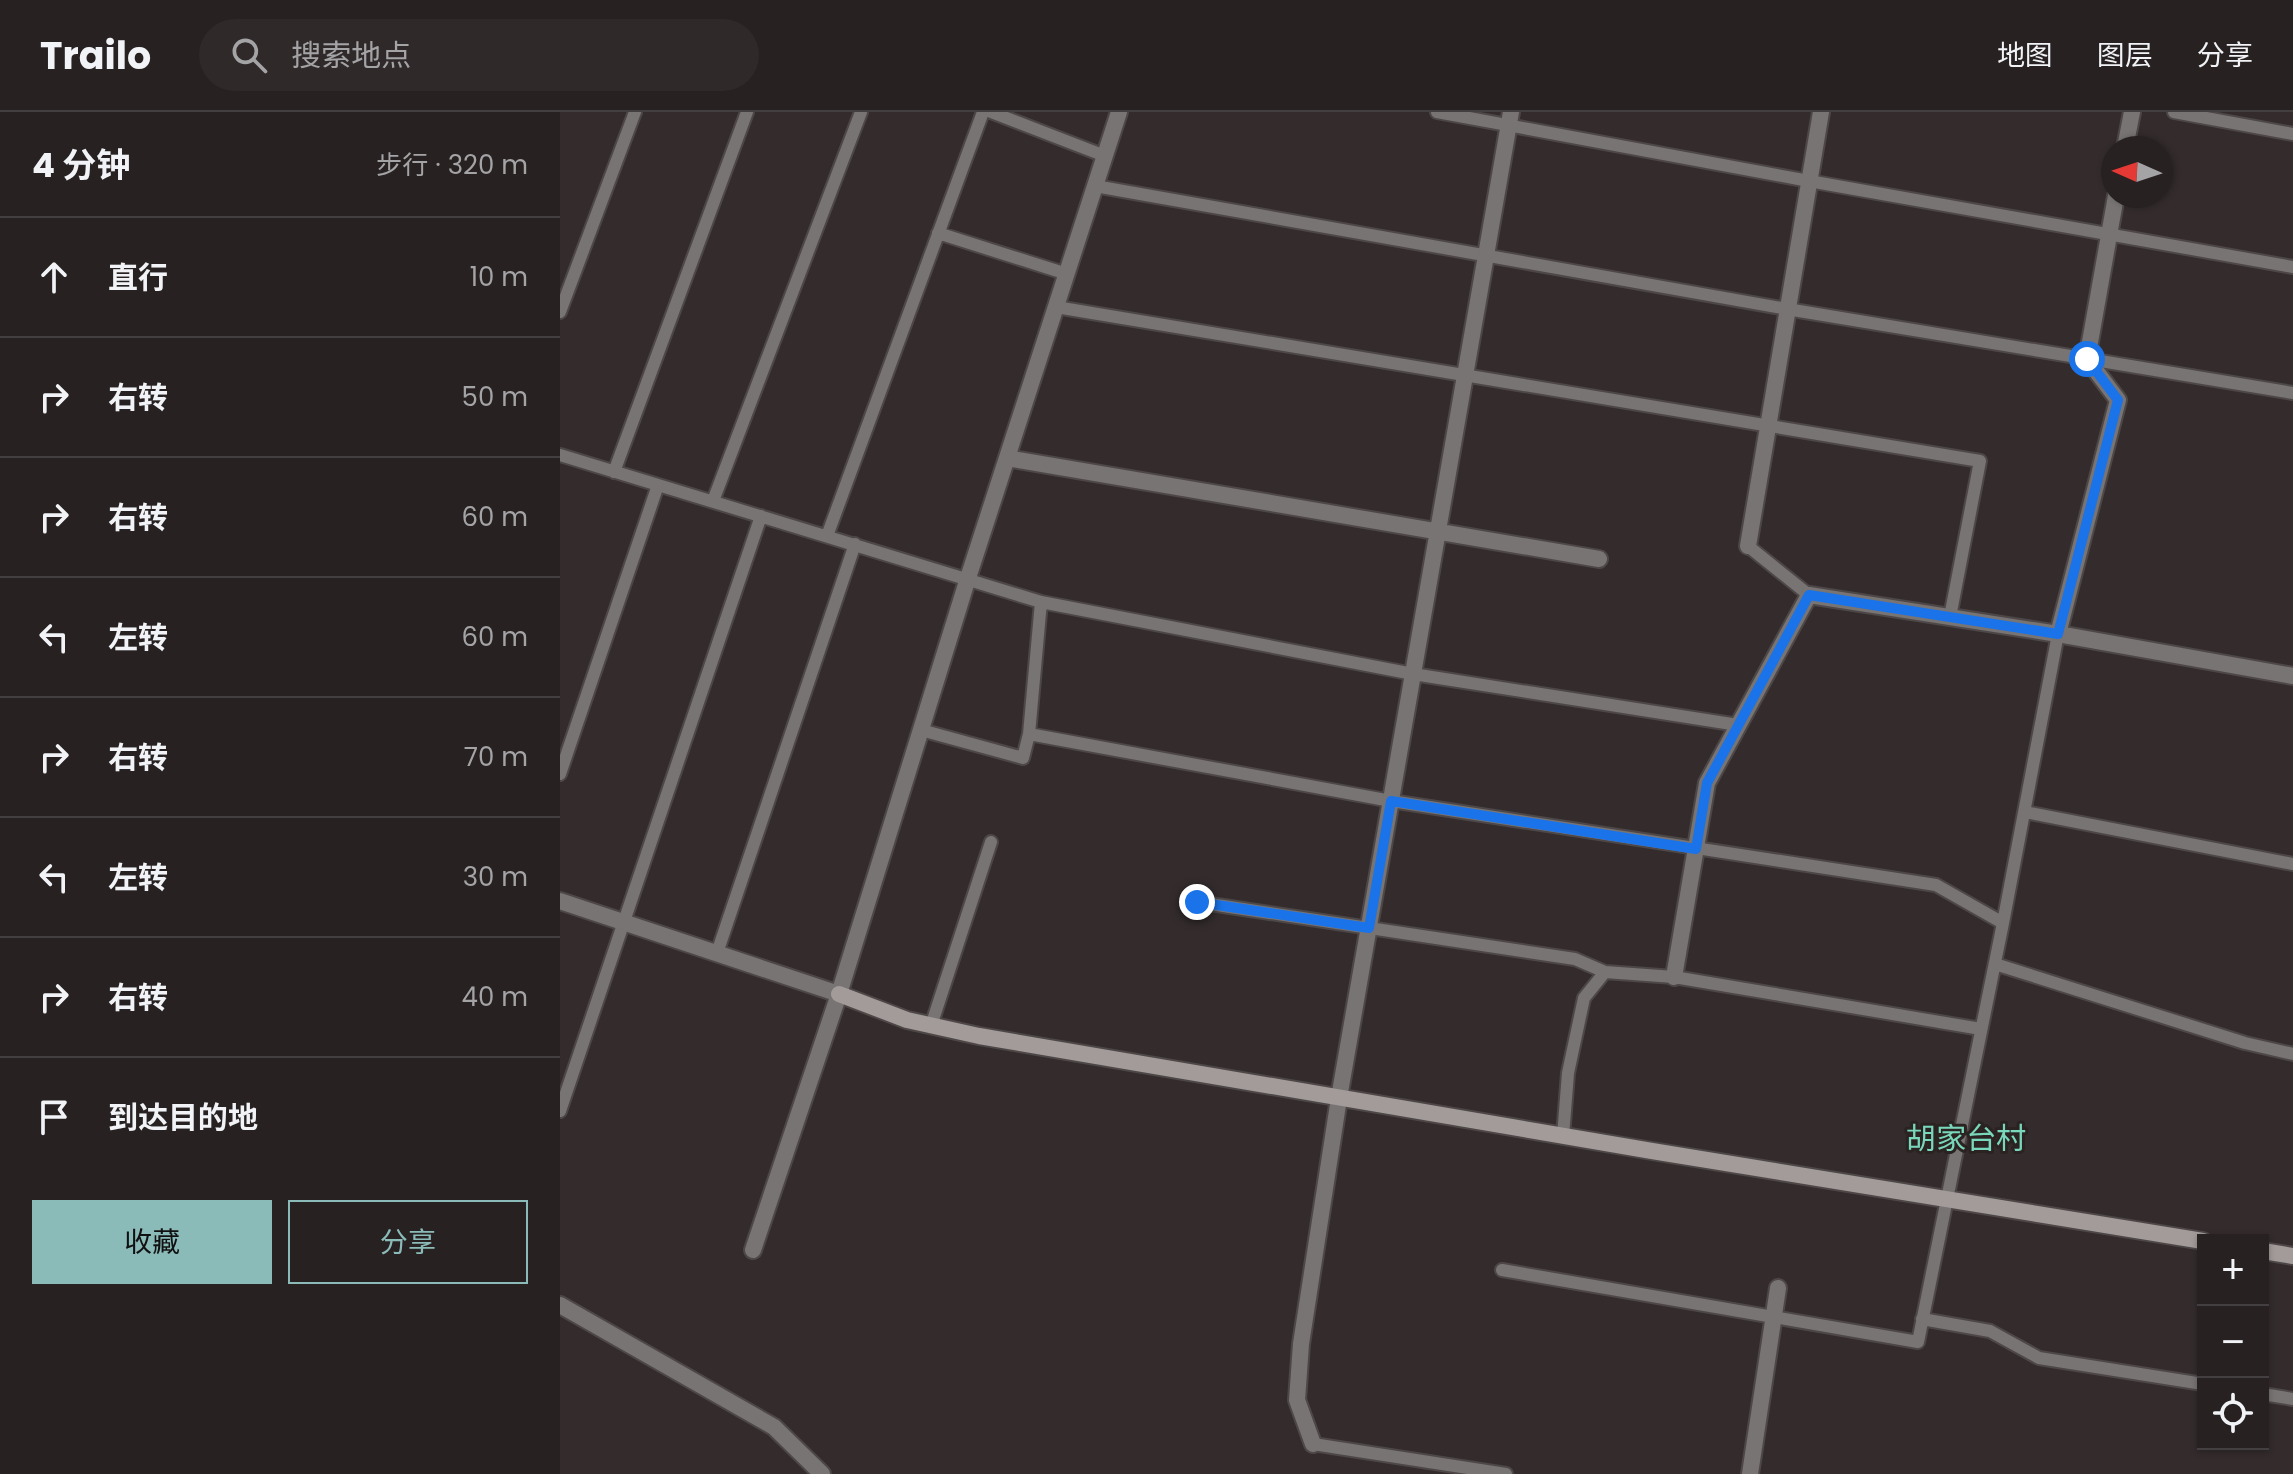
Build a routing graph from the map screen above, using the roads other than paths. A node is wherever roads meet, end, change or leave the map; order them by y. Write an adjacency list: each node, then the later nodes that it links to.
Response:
1 (635, 112): 25 (lane)
2 (747, 112): 32 (lane)
3 (861, 112): 34 (lane)
4 (983, 112): 18 (lane)
5 (991, 112): 14 (lane)
6 (1119, 112): 14 (street)
7 (1437, 112): 11 (lane)
8 (1821, 112): 15 (street)
9 (2132, 112): 13 (street)
10 (2174, 112): 12 (lane)
11 (1510, 119): 15 (lane); 20 (street)
12 (2293, 134)
13 (2127, 136)
14 (1105, 156): 16 (street)
15 (1809, 181): 19 (lane); 24 (street)
16 (1095, 186): 20 (lane); 22 (street)
17 (2114, 208): 19 (street)
18 (938, 233): 22 (lane); 37 (lane)
19 (2110, 233): 21 (lane); 26 (street)
20 (1486, 257): 24 (lane); 27 (street)
21 (2293, 267)
22 (1067, 274): 23 (street)
23 (1056, 307): 27 (lane); 31 (street)
24 (1787, 309): 26 (lane); 29 (street)
25 (560, 312)
26 (2087, 359): 28 (lane); 45 (street)
27 (1465, 375): 29 (lane); 36 (street)
28 (2293, 393)
29 (1768, 425): 39 (street); 44 (lane)
30 (560, 455): 32 (lane)
31 (1007, 458): 36 (street); 41 (street)
32 (614, 472): 33 (lane)
33 (658, 485): 34 (lane); 51 (lane)
34 (713, 501): 35 (lane)
35 (761, 516): 37 (lane); 59 (lane)
36 (1438, 531): 40 (street); 46 (street)
37 (827, 536): 38 (lane)
38 (855, 544): 41 (lane); 62 (lane)
39 (1748, 546): 42 (lane)
40 (1599, 559)
41 (968, 578): 43 (lane); 49 (street)
42 (1809, 595): 44 (street); 48 (street)
43 (1041, 602): 46 (lane); 50 (lane)
44 (1950, 617): 45 (street)
45 (2058, 634): 47 (street); 53 (lane)
46 (1413, 674): 48 (lane); 52 (street)
47 (2293, 676)
48 (1738, 725): 55 (street)
49 (921, 730): 50 (lane); 66 (street)
50 (1029, 734): 52 (lane)
51 (560, 774)
52 (1391, 801): 55 (lane); 61 (street)
53 (2025, 812): 56 (lane); 60 (lane)
54 (991, 842): 67 (lane)
55 (1696, 849): 60 (lane); 65 (street)
56 (2293, 864)
57 (560, 901): 59 (street)
58 (1197, 902): 61 (lane)
59 (623, 922): 62 (street); 71 (lane)
60 (2003, 923): 63 (lane)
61 (1369, 928): 64 (lane); 70 (street)
62 (717, 953): 66 (street)
63 (1995, 964): 68 (lane); 69 (lane)
64 (1605, 972): 65 (lane); 72 (lane)
65 (1674, 977): 68 (lane)
66 (839, 994): 67 (street); 75 (street)
67 (931, 1026): 70 (street)
68 (1981, 1029): 73 (lane)
69 (2293, 1054)
70 (1339, 1098): 72 (street); 86 (street)
71 (560, 1111)
72 (1563, 1136): 73 (street)
73 (1945, 1199): 74 (street); 82 (lane)
74 (2197, 1240)
75 (753, 1250)
76 (2269, 1252): 77 (street)
77 (2293, 1256)
78 (1502, 1270): 81 (lane)
79 (1778, 1288): 81 (street)
80 (560, 1305): 87 (street)
81 (1774, 1316): 82 (lane); 89 (street)
82 (1922, 1319): 83 (lane)
83 (2197, 1383)
84 (2269, 1395): 85 (lane)
85 (2293, 1399)
86 (1313, 1444): 88 (lane)
87 (822, 1474)
88 (1506, 1474)
89 (1750, 1474)

